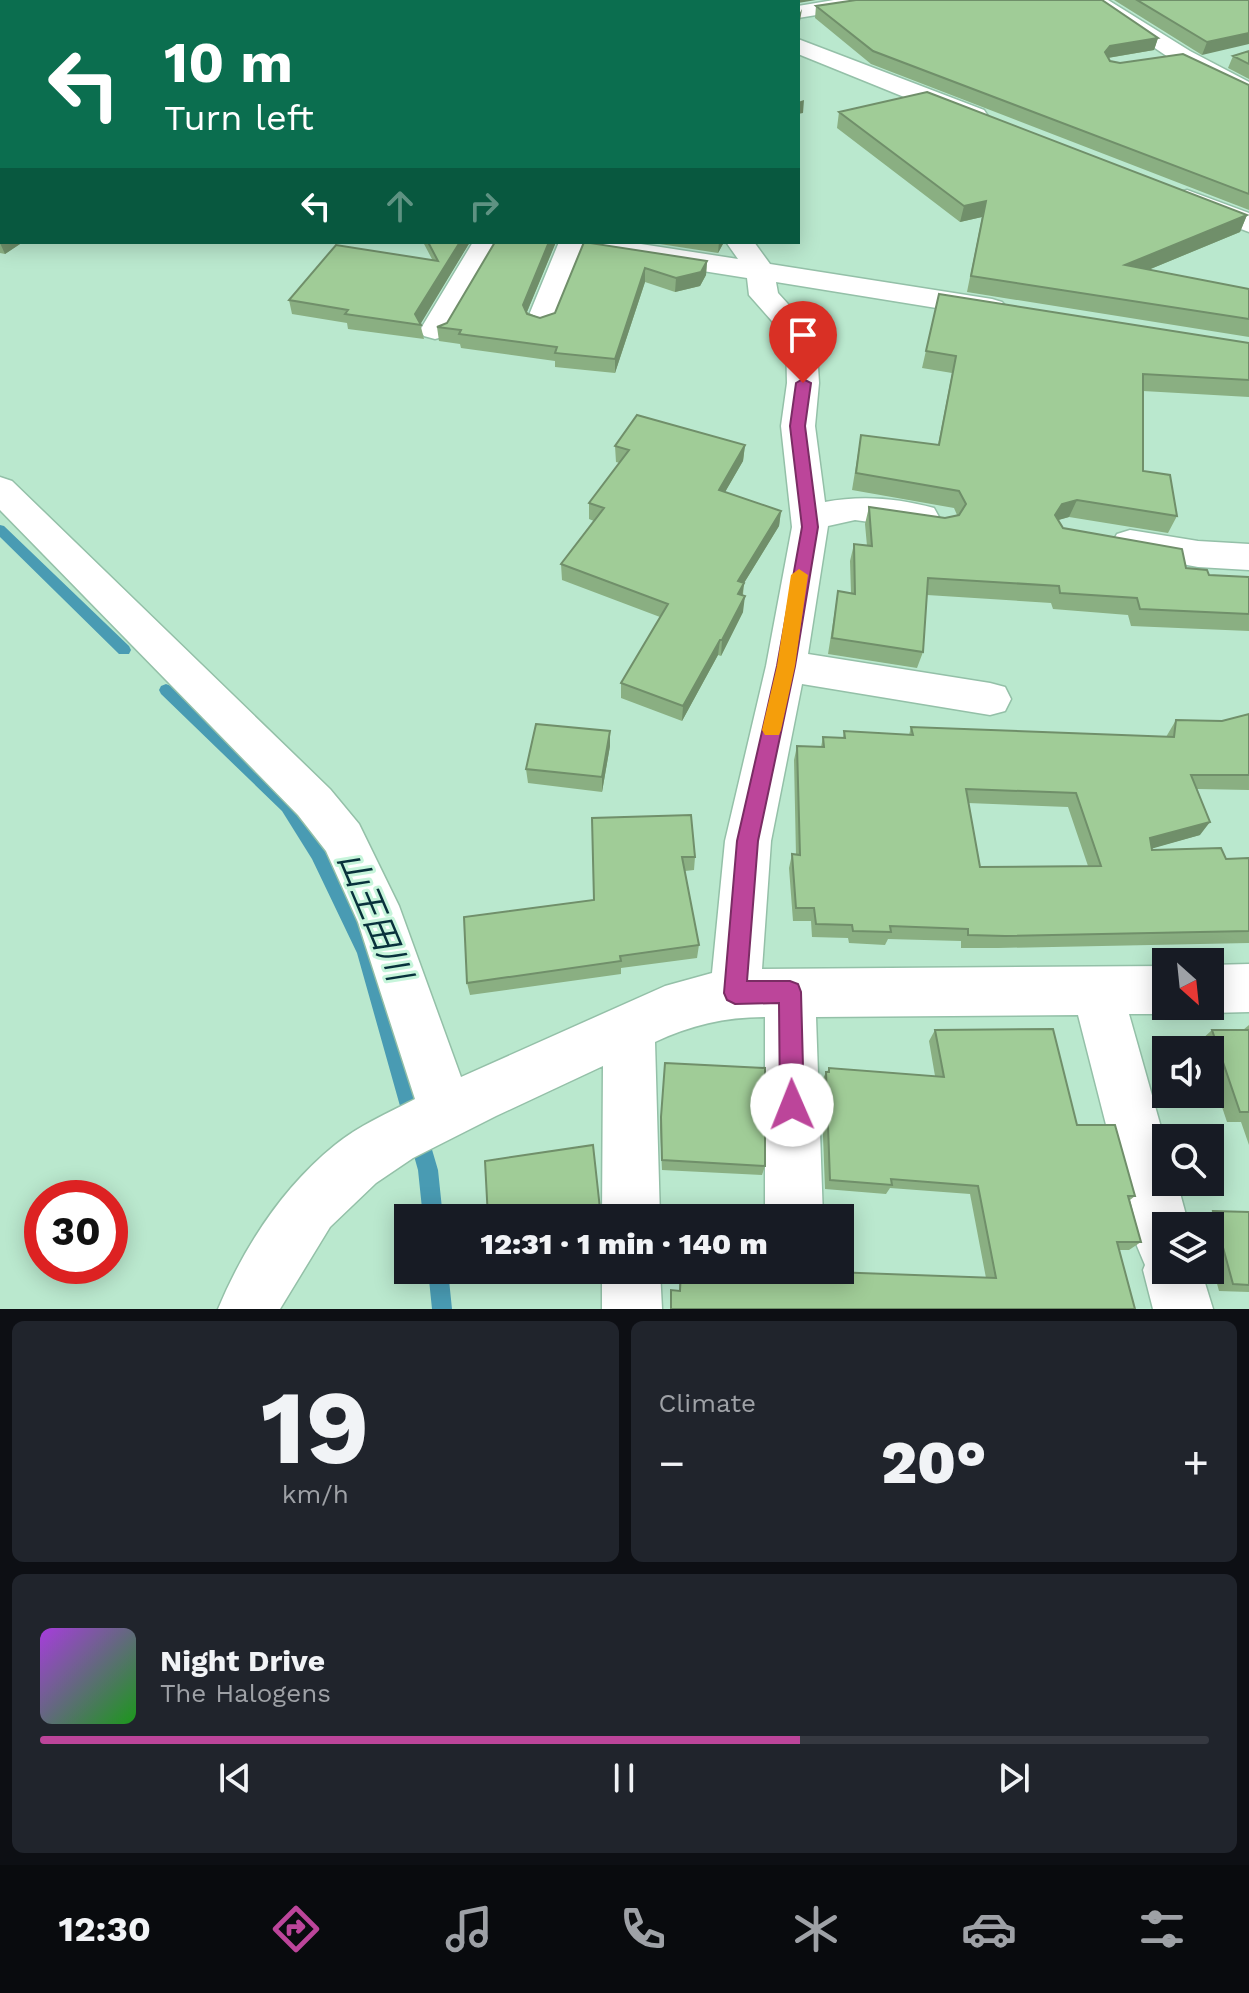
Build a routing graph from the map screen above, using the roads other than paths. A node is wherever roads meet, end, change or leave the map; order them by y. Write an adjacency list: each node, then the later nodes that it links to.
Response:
1 (872, 0): 3 (street)
2 (1094, 0): 7 (street)
3 (800, 12)
4 (800, 47): 9 (highway)
5 (1236, 56): 7 (street)
6 (1155, 60): 7 (street)
7 (1190, 60): 8 (street)
8 (1249, 91)
9 (1002, 126)
10 (1162, 189): 11 (highway)
11 (1249, 223)
12 (486, 244): 18 (street)
13 (573, 244): 17 (street)
14 (599, 244): 15 (street)
15 (750, 256): 16 (street); 20 (street)
16 (1024, 313)
17 (542, 320)
18 (435, 330)
19 (0, 489): 33 (street)
20 (809, 518): 21 (street); 24 (street)
21 (940, 520)
22 (1098, 538): 23 (street)
23 (1249, 557)
24 (786, 666): 25 (street); 31 (street)
25 (990, 699)
26 (1249, 988): 27 (street)
27 (1224, 989)
28 (1152, 990): 29 (street)
29 (1097, 991): 30 (street); 36 (street)
30 (790, 992): 31 (street); 35 (street)
31 (735, 993): 32 (street)
32 (629, 1028): 33 (street); 34 (street)
33 (421, 1127): 39 (street)
34 (631, 1204)
35 (794, 1204)
36 (1157, 1212)
37 (631, 1284): 40 (street)
38 (1176, 1284): 41 (street)
39 (248, 1309)
40 (632, 1309)
41 (1183, 1309)

